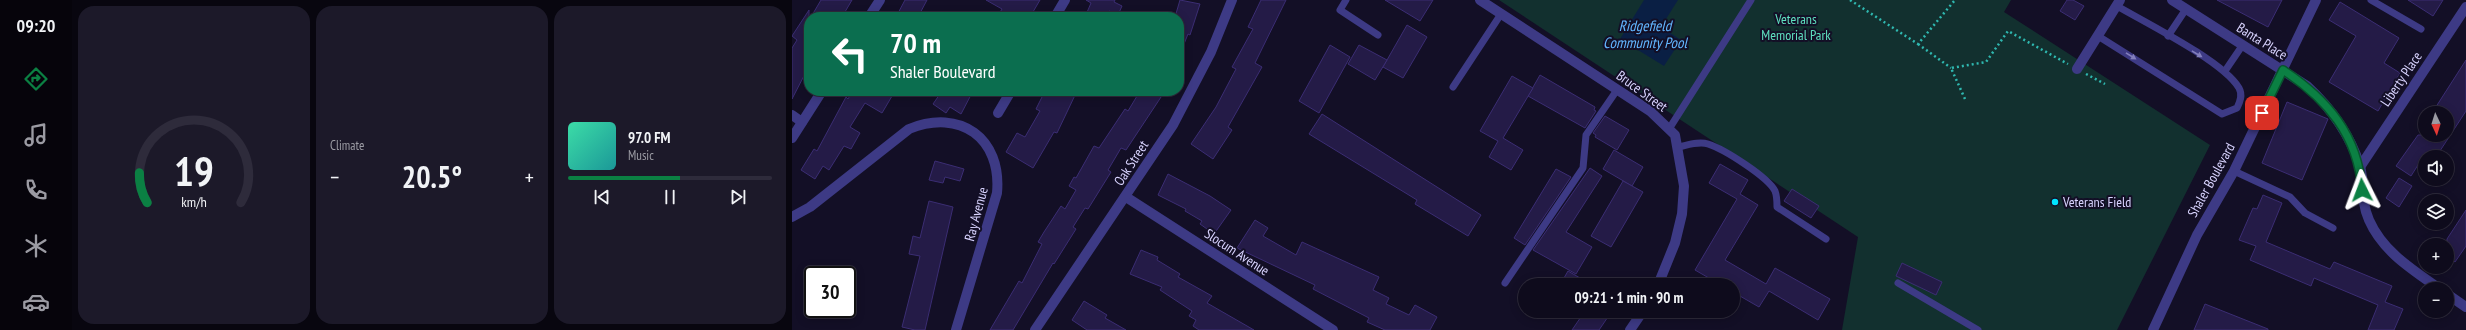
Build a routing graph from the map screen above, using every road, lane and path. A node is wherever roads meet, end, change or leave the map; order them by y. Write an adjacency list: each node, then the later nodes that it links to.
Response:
1 (880, 0): 15 (street)
2 (1065, 0): 16 (street)
3 (1232, 0): 42 (street, Oak Street)
4 (1346, 0): 19 (lane)
5 (1480, 0): 17 (street, Bruce Street)
6 (1751, 0): 37 (lane)
7 (1850, 0): 22 (path)
8 (1955, 0): 22 (path)
9 (2172, 0): 14 (street, Banta Place)
10 (2316, 0): 26 (street, Shaler Boulevard)
11 (2371, 0): 18 (lane)
12 (2118, 3): 20 (street); 21 (lane)
13 (2466, 7): 40 (street, Liberty Place)
14 (2186, 9): 21 (lane); 23 (street, Banta Place)
15 (872, 12)
16 (1058, 12)
17 (1501, 14): 29 (lane); 30 (street, Bruce Street)
18 (2421, 29)
19 (1378, 35)
20 (2098, 36): 25 (street); 27 (lane, one-way to 27)
21 (2168, 36): 27 (lane, one-way to 27)
22 (1918, 44): 24 (path)
23 (2242, 46): 26 (street, Banta Place); 27 (lane)
24 (1951, 68): 25 (path); 33 (path)
25 (2077, 69): 28 (path)
26 (2283, 70): 40 (street, Banta Place); 41 (street, Shaler Boulevard)
27 (2225, 71)
28 (2105, 84)
29 (1453, 87)
30 (1617, 90): 37 (street, Bruce Street); 48 (lane)
31 (819, 96): 36 (street)
32 (1008, 96): 34 (street)
33 (1965, 99)
34 (998, 114)
35 (792, 115): 36 (street)
36 (802, 122): 38 (street)
37 (1669, 129): 39 (street, Bruce Street)
38 (792, 138)
39 (1678, 147): 45 (lane); 46 (street, Bruce Street)
40 (2360, 167): 47 (street, Banta Place)
41 (2234, 171): 44 (lane); 58 (street, Shaler Boulevard)
42 (1126, 197): 54 (street, Oak Street); 55 (street, Slocum Avenue)
43 (792, 217): 53 (street, Ray Avenue)
44 (2333, 228)
45 (1826, 239)
46 (1661, 278)
47 (2430, 282)
48 (1505, 283)
49 (1898, 283): 57 (lane)
50 (2454, 298): 51 (street)
51 (2465, 304)
52 (1638, 318): 56 (street)
53 (956, 330)
54 (1036, 330)
55 (1333, 330)
56 (1630, 330)
57 (1978, 330)
58 (2153, 330)

